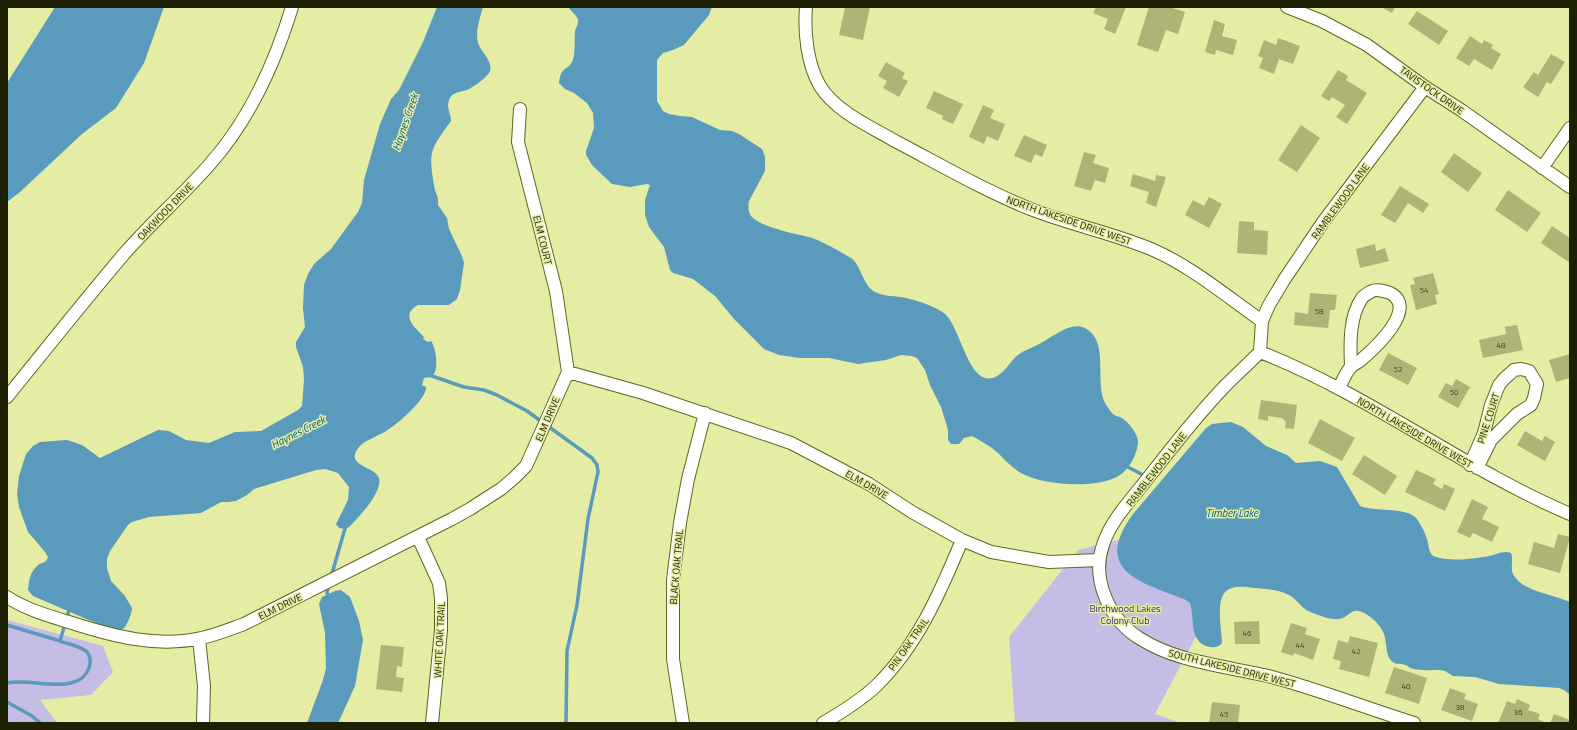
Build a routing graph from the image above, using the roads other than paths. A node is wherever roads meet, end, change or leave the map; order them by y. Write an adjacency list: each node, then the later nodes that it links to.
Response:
1 (292, 7): 14 (street, OAKWOOD DRIVE)
2 (806, 7): 9 (street, NORTH LAKESIDE DRIVE WEST)
3 (1287, 7): 4 (street, TAVISTOCK DRIVE)
4 (1425, 87): 7 (street, TAVISTOCK DRIVE); 9 (street, RAMBLEWOOD LANE)
5 (520, 109): 12 (street, ELM COURT)
6 (1570, 128): 7 (street)
7 (1542, 168): 8 (street, TAVISTOCK DRIVE)
8 (1570, 187)
9 (1262, 321): 10 (street)
10 (1260, 352): 13 (street, NORTH LAKESIDE DRIVE WEST); 20 (street, RAMBLEWOOD LANE)
11 (1351, 366): 11 (street); 13 (street)
12 (568, 372): 15 (street, ELM DRIVE); 18 (street, ELM DRIVE)
13 (1339, 388): 16 (street, NORTH LAKESIDE DRIVE WEST)
14 (7, 397)
15 (705, 413): 19 (street, ELM DRIVE); 25 (street, BLACK OAK TRAIL)
16 (1473, 466): 16 (street, PINE COURT); 17 (street, NORTH LAKESIDE DRIVE WEST)
17 (1570, 514)
18 (418, 537): 22 (street, ELM DRIVE); 24 (street, WHITE OAK TRAIL)
19 (962, 540): 20 (street, ELM DRIVE); 26 (street, PIN OAK TRAIL)
20 (1099, 560): 27 (street, SOUTH LAKESIDE DRIVE WEST)
21 (7, 597): 22 (street, ELM DRIVE)
22 (199, 639): 23 (street)
23 (203, 723)
24 (432, 723)
25 (683, 723)
26 (823, 723)
27 (1414, 723)

